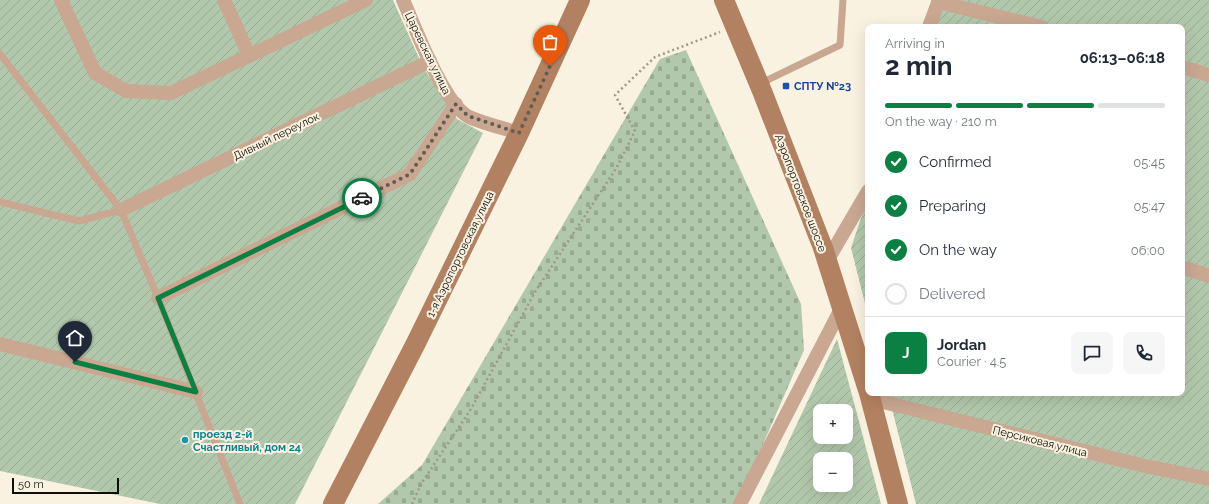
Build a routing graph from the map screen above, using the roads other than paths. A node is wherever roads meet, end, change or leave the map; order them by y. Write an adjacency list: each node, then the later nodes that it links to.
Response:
1 (61, 0): 12 (street)
2 (224, 0): 12 (street)
3 (366, 0): 12 (street)
4 (403, 0): 13 (street, Царевская улица)
5 (580, 0): 18 (street, 1-я Аэропортовская улица)
6 (724, 0): 16 (street, Аэропортовское шоссе)
7 (843, 0): 16 (lane)
8 (938, 1): 9 (street); 10 (street)
9 (930, 24)
10 (1030, 24)
11 (0, 54): 21 (lane)
12 (249, 55)
13 (430, 61): 17 (street, Царевская улица); 21 (street, Дивный переулок)
14 (1185, 68): 15 (street)
15 (1209, 75)
16 (759, 84): 22 (street, Аэропортовское шоссе)
17 (456, 104): 18 (street, Царевская улица); 25 (street, Царевская улица)
18 (519, 133): 34 (street, 1-я Аэропортовская улица)
19 (865, 196): 22 (street)
20 (0, 202): 21 (lane)
21 (121, 210): 25 (lane)
22 (827, 262): 26 (street, Аэропортовское шоссе)
23 (1185, 268): 24 (street)
24 (1209, 276)
25 (158, 298): 29 (lane)
26 (842, 307): 28 (street, Аэропортовское шоссе); 35 (street)
27 (0, 344): 29 (street)
28 (865, 381)
29 (196, 392): 33 (lane)
30 (870, 396): 36 (street, Аэропортовское шоссе)
31 (877, 396): 32 (street, Персиковая улица)
32 (1209, 480)
33 (240, 504)
34 (333, 504)
35 (740, 504)
36 (898, 504)

